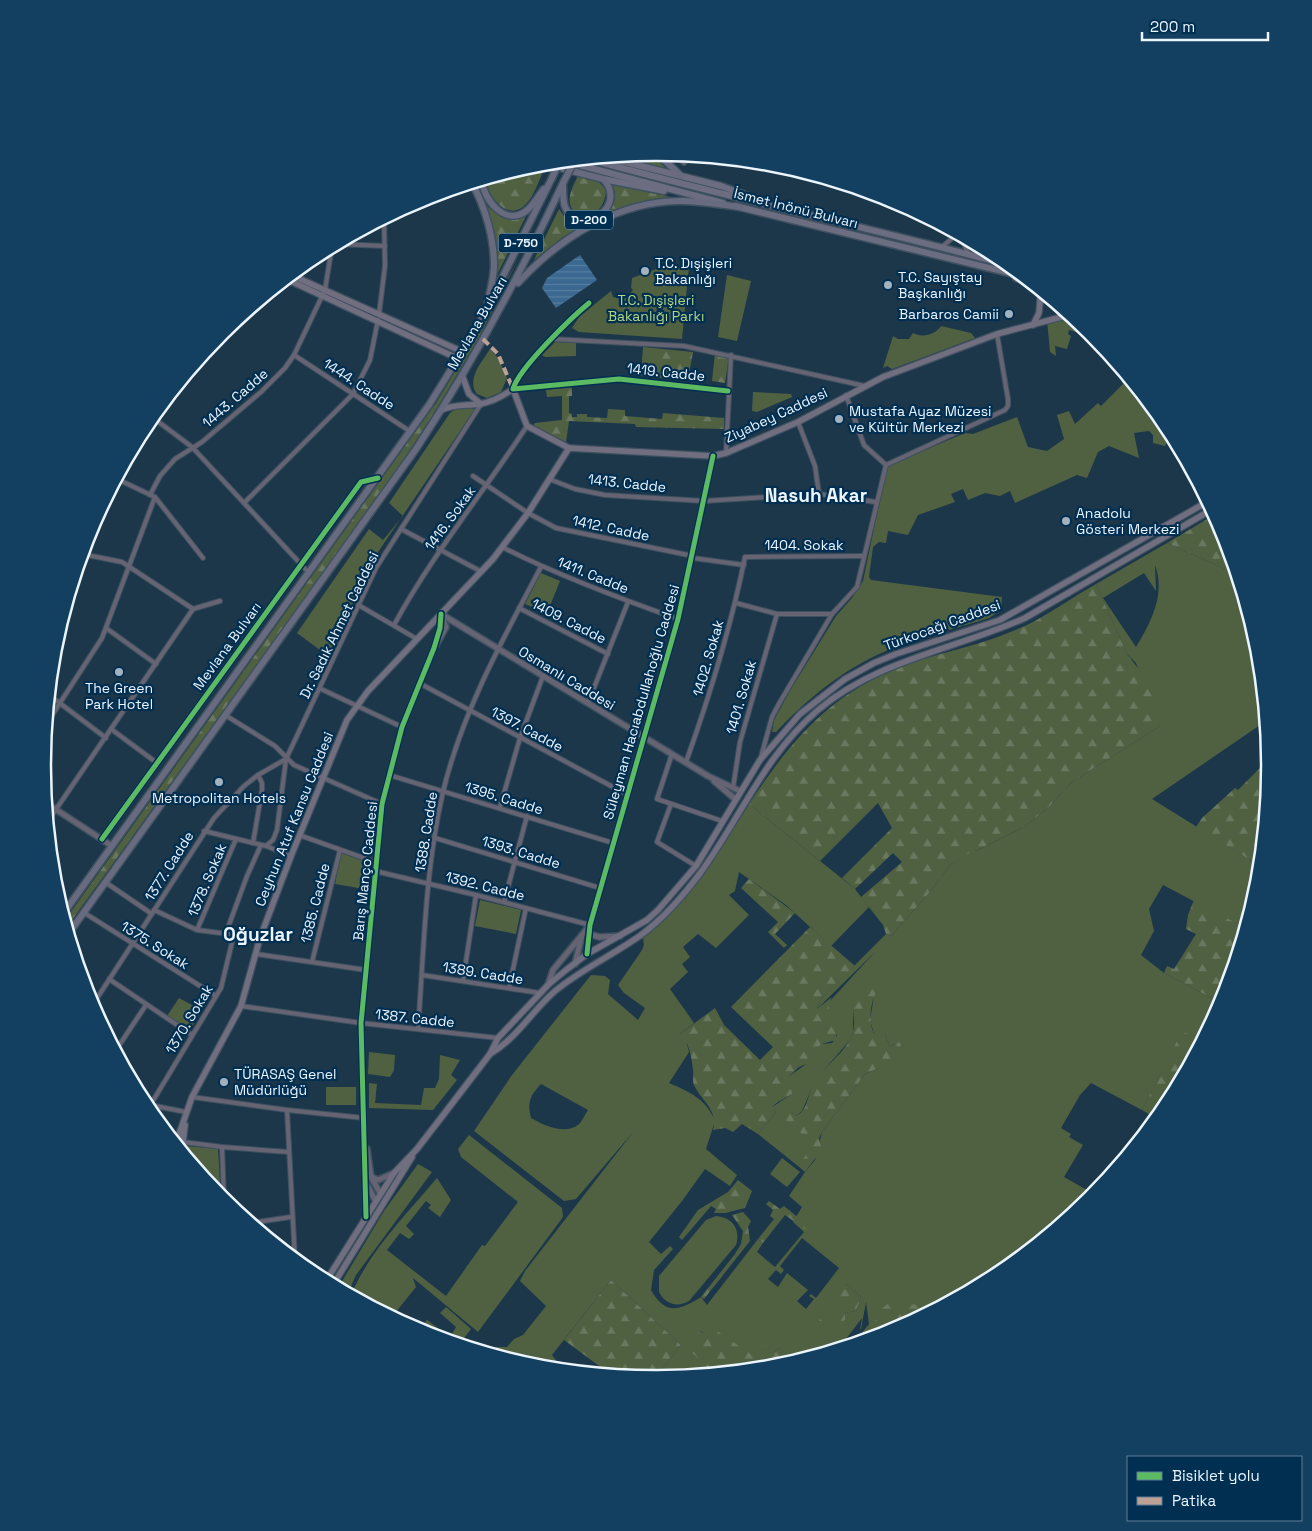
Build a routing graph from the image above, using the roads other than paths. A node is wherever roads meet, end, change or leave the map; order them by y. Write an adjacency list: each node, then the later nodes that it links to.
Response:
1 (666, 161): 8 (highway)
2 (624, 162): 8 (main road)
3 (604, 163): 15 (main road, İsmet İnönü Bulvarı)
4 (580, 166): 14 (main road, İsmet İnönü Bulvarı)
5 (571, 167): 11 (highway, D-200, bridge)
6 (562, 168): 10 (highway)
7 (557, 169): 9 (highway, D-750, bridge)
8 (681, 176): 15 (main road)
9 (552, 178): 12 (highway); 36 (highway, Mevlana Bulvarı / D-750)
10 (603, 179): 11 (highway, D-200); 14 (main road)
11 (564, 182): 32 (highway, Mevlana Bulvarı / D-750)
12 (483, 186)
13 (474, 189): 36 (highway)
14 (685, 193): 16 (main road, İsmet İnönü Bulvarı)
15 (768, 203): 21 (main road, İsmet İnönü Bulvarı)
16 (740, 207): 27 (main road, İsmet İnönü Bulvarı); 32 (highway)
17 (384, 226): 20 (street)
18 (952, 239): 21 (street)
19 (350, 245): 20 (street)
20 (385, 246): 37 (street)
21 (942, 247): 23 (main road, İsmet İnönü Bulvarı)
22 (966, 247): 23 (street)
23 (969, 254): 24 (main road); 26 (main road, İsmet İnönü Bulvarı)
24 (981, 256)
25 (330, 257): 33 (street, 1443. Cadde)
26 (985, 258)
27 (974, 265): 28 (main road, İsmet İnönü Bulvarı); 29 (main road)
28 (1005, 272)
29 (1010, 276)
30 (298, 279): 33 (main road)
31 (294, 282): 33 (main road)
32 (512, 289): 45 (highway, Mevlana Bulvarı / D-750)
33 (324, 292): 37 (main road); 42 (street, 1443. Cadde)
34 (1040, 299): 39 (main road)
35 (589, 303): 41 (street)
36 (488, 308): 44 (highway, Mevlana Bulvarı / D-750)
37 (378, 316): 44 (main road); 49 (street)
38 (1061, 317): 39 (main road, Ziyabey Caddesi)
39 (1032, 326): 40 (main road, Ziyabey Caddesi)
40 (997, 334): 46 (main road, Ziyabey Caddesi); 61 (street)
41 (552, 339): 43 (street); 47 (street)
42 (294, 355): 49 (street, 1444. Cadde); 57 (street, 1443. Cadde)
43 (731, 355): 46 (street); 48 (street)
44 (461, 356): 56 (highway, Mevlana Bulvarı)
45 (462, 375): 51 (main road); 52 (highway, Mevlana Bulvarı / D-750)
46 (865, 386): 50 (main road, Ziyabey Caddesi)
47 (513, 389): 48 (street, 1419. Cadde); 51 (main road); 55 (main road)
48 (728, 390): 59 (street)
49 (353, 394): 56 (street, 1444. Cadde); 72 (street)
50 (846, 395): 54 (main road, Ziyabey Caddesi); 61 (street)
51 (481, 404): 52 (main road); 76 (street, Dr. Sadık Ahmet Caddesi)
52 (441, 410): 121 (highway, Mevlana Bulvarı / D-750)
53 (159, 422): 57 (street)
54 (798, 422): 59 (main road, Ziyabey Caddesi); 67 (street)
55 (527, 426): 58 (main road); 66 (street, 1416. Sokak)
56 (411, 432): 63 (highway, Mevlana Bulvarı)
57 (192, 447): 68 (street, 1443. Cadde); 72 (street)
58 (568, 448): 60 (main road, Ziyabey Caddesi); 64 (main road)
59 (726, 453): 60 (main road, Ziyabey Caddesi)
60 (713, 456): 70 (street, Süleyman Hacıabdullahoğlu Caddesi)
61 (886, 465): 71 (street)
62 (473, 476): 66 (street, 1412. Cadde)
63 (378, 478): 89 (street, Mevlana Bulvarı); 93 (highway, Mevlana Bulvarı)
64 (550, 479): 70 (street, 1413. Cadde); 74 (main road)
65 (122, 482): 68 (street)
66 (488, 486): 74 (street, 1412. Cadde); 82 (street, 1416. Sokak)
67 (819, 494): 70 (street, 1413. Cadde); 71 (street, 1413. Cadde)
68 (150, 495): 69 (street)
69 (155, 497): 87 (street); 90 (street)
70 (704, 501): 85 (street, Süleyman Hacıabdullahoğlu Caddesi)
71 (876, 502): 84 (street)
72 (244, 503): 89 (street)
73 (1202, 506): 77 (main road, Türkocağı Caddesi)
74 (528, 513): 81 (main road); 85 (street, 1412. Cadde)
75 (1205, 514): 79 (main road, Türkocağı Caddesi)
76 (401, 529): 82 (street); 97 (street, Dr. Sadık Ahmet Caddesi)
77 (1153, 534): 78 (main road, Türkocağı Caddesi); 79 (main road)
78 (1147, 537): 80 (main road); 104 (main road, Türkocağı Caddesi)
79 (1160, 539): 80 (main road, Türkocağı Caddesi)
80 (1154, 543): 107 (main road, Türkocağı Caddesi)
81 (502, 547): 91 (street, 1411. Cadde); 92 (main road)
82 (441, 550): 92 (street); 105 (street, 1416. Sokak)
83 (89, 555): 90 (street)
84 (863, 556): 86 (street, 1404. Sokak); 102 (street)
85 (693, 557): 88 (street); 103 (street, Süleyman Hacıabdullahoğlu Caddesi)
86 (745, 557): 88 (street, 1402. Sokak)
87 (203, 558)
88 (744, 564): 96 (street, 1402. Sokak)
89 (300, 566): 93 (street); 131 (street, Mevlana Bulvarı)
90 (130, 567): 99 (street); 106 (street)
91 (541, 567): 95 (street, 1411. Cadde); 98 (street, 1388. Cadde)
92 (482, 572): 100 (main road)
93 (309, 573): 158 (highway, Mevlana Bulvarı)
94 (220, 601): 99 (street)
95 (628, 602): 103 (street, 1411. Cadde); 110 (street)
96 (736, 603): 101 (street); 130 (street, 1402. Sokak)
97 (360, 606): 105 (street); 114 (street, Dr. Sadık Ahmet Caddesi)
98 (519, 608): 109 (street, 1388. Cadde); 110 (street, 1409. Cadde)
99 (193, 609): 111 (street)
100 (441, 614): 108 (main road, Ceyhun Atuf Kansu Caddesi); 109 (street, Osmanlı Caddesi); 113 (street, Barış Manço Caddesi)
101 (777, 614): 102 (street); 136 (street, 1401. Sokak)
102 (832, 614): 129 (street)
103 (678, 618): 124 (street, Süleyman Hacıabdullahoğlu Caddesi)
104 (1000, 620): 107 (main road); 129 (main road, Türkocağı Caddesi)
105 (394, 625): 108 (street)
106 (106, 628): 111 (street); 116 (street)
107 (1002, 628): 140 (main road, Türkocağı Caddesi)
108 (417, 639): 118 (main road, Ceyhun Atuf Kansu Caddesi)
109 (498, 649): 112 (street, Osmanlı Caddesi); 120 (street, 1388. Cadde)
110 (608, 654): 117 (street)
111 (156, 664): 123 (street)
112 (543, 676): 117 (street, Osmanlı Caddesi); 126 (street)
113 (418, 683): 120 (street, 1397. Cadde); 122 (street, Barış Manço Caddesi)
114 (321, 689): 118 (street); 128 (street, Dr. Sadık Ahmet Caddesi)
115 (55, 700): 116 (street)
116 (59, 703): 119 (street); 125 (street)
117 (588, 703): 124 (street, Osmanlı Caddesi)
118 (356, 705): 122 (street); 135 (main road, Ceyhun Atuf Kansu Caddesi)
119 (54, 711)
120 (469, 711): 126 (street, 1397. Cadde); 137 (street, 1388. Cadde)
121 (225, 715): 128 (street); 166 (highway, Mevlana Bulvarı / D-750)
122 (402, 727): 133 (street, Barış Manço Caddesi)
123 (111, 729): 125 (street); 131 (street)
124 (642, 736): 127 (street, Osmanlı Caddesi); 139 (street, Süleyman Hacıabdullahoğlu Caddesi)
125 (106, 738): 147 (street)
126 (520, 738): 139 (street, 1397. Cadde); 146 (street)
127 (672, 754): 130 (street, Osmanlı Caddesi); 143 (street)
128 (286, 759): 132 (street, 1377. Cadde); 135 (street); 159 (street)
129 (760, 760): 138 (main road, Türkocağı Caddesi)
130 (686, 762): 134 (street, Osmanlı Caddesi)
131 (157, 763): 154 (street, Mevlana Bulvarı)
132 (258, 775): 151 (street, 1377. Cadde); 156 (street)
133 (389, 775): 137 (street, 1395. Cadde); 142 (street, Barış Manço Caddesi)
134 (708, 776): 136 (street, Osmanlı Caddesi); 141 (street, Osmanlı Caddesi)
135 (324, 778): 142 (street); 152 (main road, Ceyhun Atuf Kansu Caddesi)
136 (732, 788): 138 (street, Osmanlı Caddesi)
137 (443, 791): 146 (street, 1395. Cadde); 153 (street, 1388. Cadde)
138 (740, 791): 140 (main road); 141 (main road, Türkocağı Caddesi)
139 (626, 794): 157 (street, Süleyman Hacıabdullahoğlu Caddesi)
140 (747, 796): 144 (main road, Türkocağı Caddesi)
141 (735, 799): 144 (main road); 150 (main road)
142 (382, 804): 162 (street, Barış Manço Caddesi)
143 (671, 804): 150 (street); 164 (street)
144 (742, 804): 183 (main road)
145 (53, 807): 147 (street)
146 (500, 807): 149 (street, 1395. Cadde)
147 (56, 809): 148 (street); 154 (street)
148 (54, 813)
149 (528, 816): 157 (street, 1395. Cadde); 163 (street)
150 (722, 821): 164 (main road)
151 (204, 831): 155 (street); 174 (street, 1377. Cadde)
152 (299, 835): 160 (street); 161 (main road, Ceyhun Atuf Kansu Caddesi)
153 (434, 838): 163 (street, 1393. Cadde); 167 (street, 1388. Cadde)
154 (102, 839): 158 (street)
155 (236, 839): 156 (street); 178 (street, 1378. Sokak)
156 (253, 843): 159 (street)
157 (613, 843): 168 (street, Süleyman Hacıabdullahoğlu Caddesi)
158 (112, 846): 171 (highway, Mevlana Bulvarı)
159 (264, 846): 161 (street); 179 (street)
160 (340, 850): 162 (street); 189 (street, 1385. Cadde)
161 (291, 856): 185 (main road, Ceyhun Atuf Kansu Caddesi)
162 (376, 862): 165 (street, Barış Manço Caddesi)
163 (515, 862): 168 (street, 1393. Cadde); 170 (street)
164 (696, 866): 177 (main road)
165 (375, 872): 167 (street, 1392. Cadde); 192 (street, Barış Manço Caddesi)
166 (105, 882): 173 (highway, Mevlana Bulvarı / D-750); 174 (street)
167 (429, 883): 169 (street, 1392. Cadde); 194 (street, 1388. Cadde)
168 (600, 888): 175 (street, Süleyman Hacıabdullahoğlu Caddesi)
169 (476, 895): 170 (street, 1392. Cadde); 196 (street)
170 (504, 902): 172 (street, 1392. Cadde)
171 (68, 906)
172 (526, 908): 175 (street, 1392. Cadde); 198 (street)
173 (83, 912): 176 (highway, Mevlana Bulvarı / D-750); 186 (street, 1375. Sokak)
174 (153, 912): 178 (street); 186 (street, 1377. Cadde)
175 (590, 925): 181 (street, Süleyman Hacıabdullahoğlu Caddesi); 182 (street, Süleyman Hacıabdullahoğlu Caddesi)
176 (73, 927)
177 (635, 927): 183 (main road); 184 (main road)
178 (198, 930): 179 (street)
179 (226, 933): 180 (street)
180 (234, 934): 185 (street); 200 (street, 1370. Sokak)
181 (582, 934): 190 (street, Süleyman Hacıabdullahoğlu Caddesi); 197 (street)
182 (590, 934): 184 (street); 188 (street, Süleyman Hacıabdullahoğlu Caddesi)
183 (641, 935): 191 (main road)
184 (620, 936): 188 (main road)
185 (260, 938): 187 (main road, Ceyhun Atuf Kansu Caddesi)
186 (132, 945): 195 (street, 1377. Cadde); 200 (street, 1375. Sokak)
187 (256, 954): 189 (street); 203 (main road, Ceyhun Atuf Kansu Caddesi)
188 (587, 954): 190 (main road); 191 (main road)
189 (312, 962): 192 (street)
190 (575, 965): 193 (main road); 197 (main road)
191 (589, 967): 193 (main road)
192 (366, 970): 204 (street, Barış Manço Caddesi)
193 (577, 974): 209 (main road)
194 (422, 975): 196 (street, 1389. Cadde); 205 (street, 1388. Cadde)
195 (109, 979): 201 (street, 1377. Cadde); 202 (street)
196 (463, 980): 198 (street, 1389. Cadde)
197 (548, 985): 199 (main road)
198 (509, 988): 199 (street, 1389. Cadde)
199 (540, 994): 207 (main road)
200 (216, 996): 206 (street, 1370. Sokak)
201 (97, 998)
202 (146, 1005): 206 (street); 208 (street)
203 (241, 1006): 204 (street, 1387. Cadde); 210 (main road, Ceyhun Atuf Kansu Caddesi)
204 (361, 1023): 205 (street, 1387. Cadde); 215 (street, Barış Manço Caddesi)
205 (418, 1029): 207 (street, 1387. Cadde)
206 (192, 1035): 211 (street, 1370. Sokak)
207 (498, 1038): 209 (main road)
208 (120, 1044)
209 (490, 1054): 220 (main road)
210 (192, 1097): 213 (street); 214 (main road, Ceyhun Atuf Kansu Caddesi)
211 (153, 1101)
212 (158, 1108): 214 (street)
213 (287, 1110): 215 (street); 221 (street)
214 (186, 1112): 216 (main road, Ceyhun Atuf Kansu Caddesi); 218 (main road, Ceyhun Atuf Kansu Caddesi)
215 (364, 1118): 217 (street, Barış Manço Caddesi)
216 (178, 1137)
217 (365, 1140): 223 (street, Barış Manço Caddesi); 224 (street, Barış Manço Caddesi)
218 (183, 1142): 219 (street)
219 (222, 1147): 221 (street); 225 (street)
220 (417, 1149): 222 (main road); 227 (main road)
221 (289, 1152): 230 (street)
222 (394, 1173): 223 (street); 226 (main road)
223 (371, 1177): 226 (street, Barış Manço Caddesi)
224 (366, 1182): 228 (street, Barış Manço Caddesi); 231 (street, Barış Manço Caddesi)
225 (224, 1188)
226 (380, 1193): 227 (main road); 228 (main road)
227 (387, 1198): 229 (main road)
228 (375, 1200): 229 (main road); 231 (main road)
229 (382, 1207): 235 (main road)
230 (291, 1217): 232 (street); 233 (street)
231 (366, 1217): 234 (main road)
232 (259, 1222)
233 (294, 1249)
234 (330, 1274)
235 (337, 1279)

